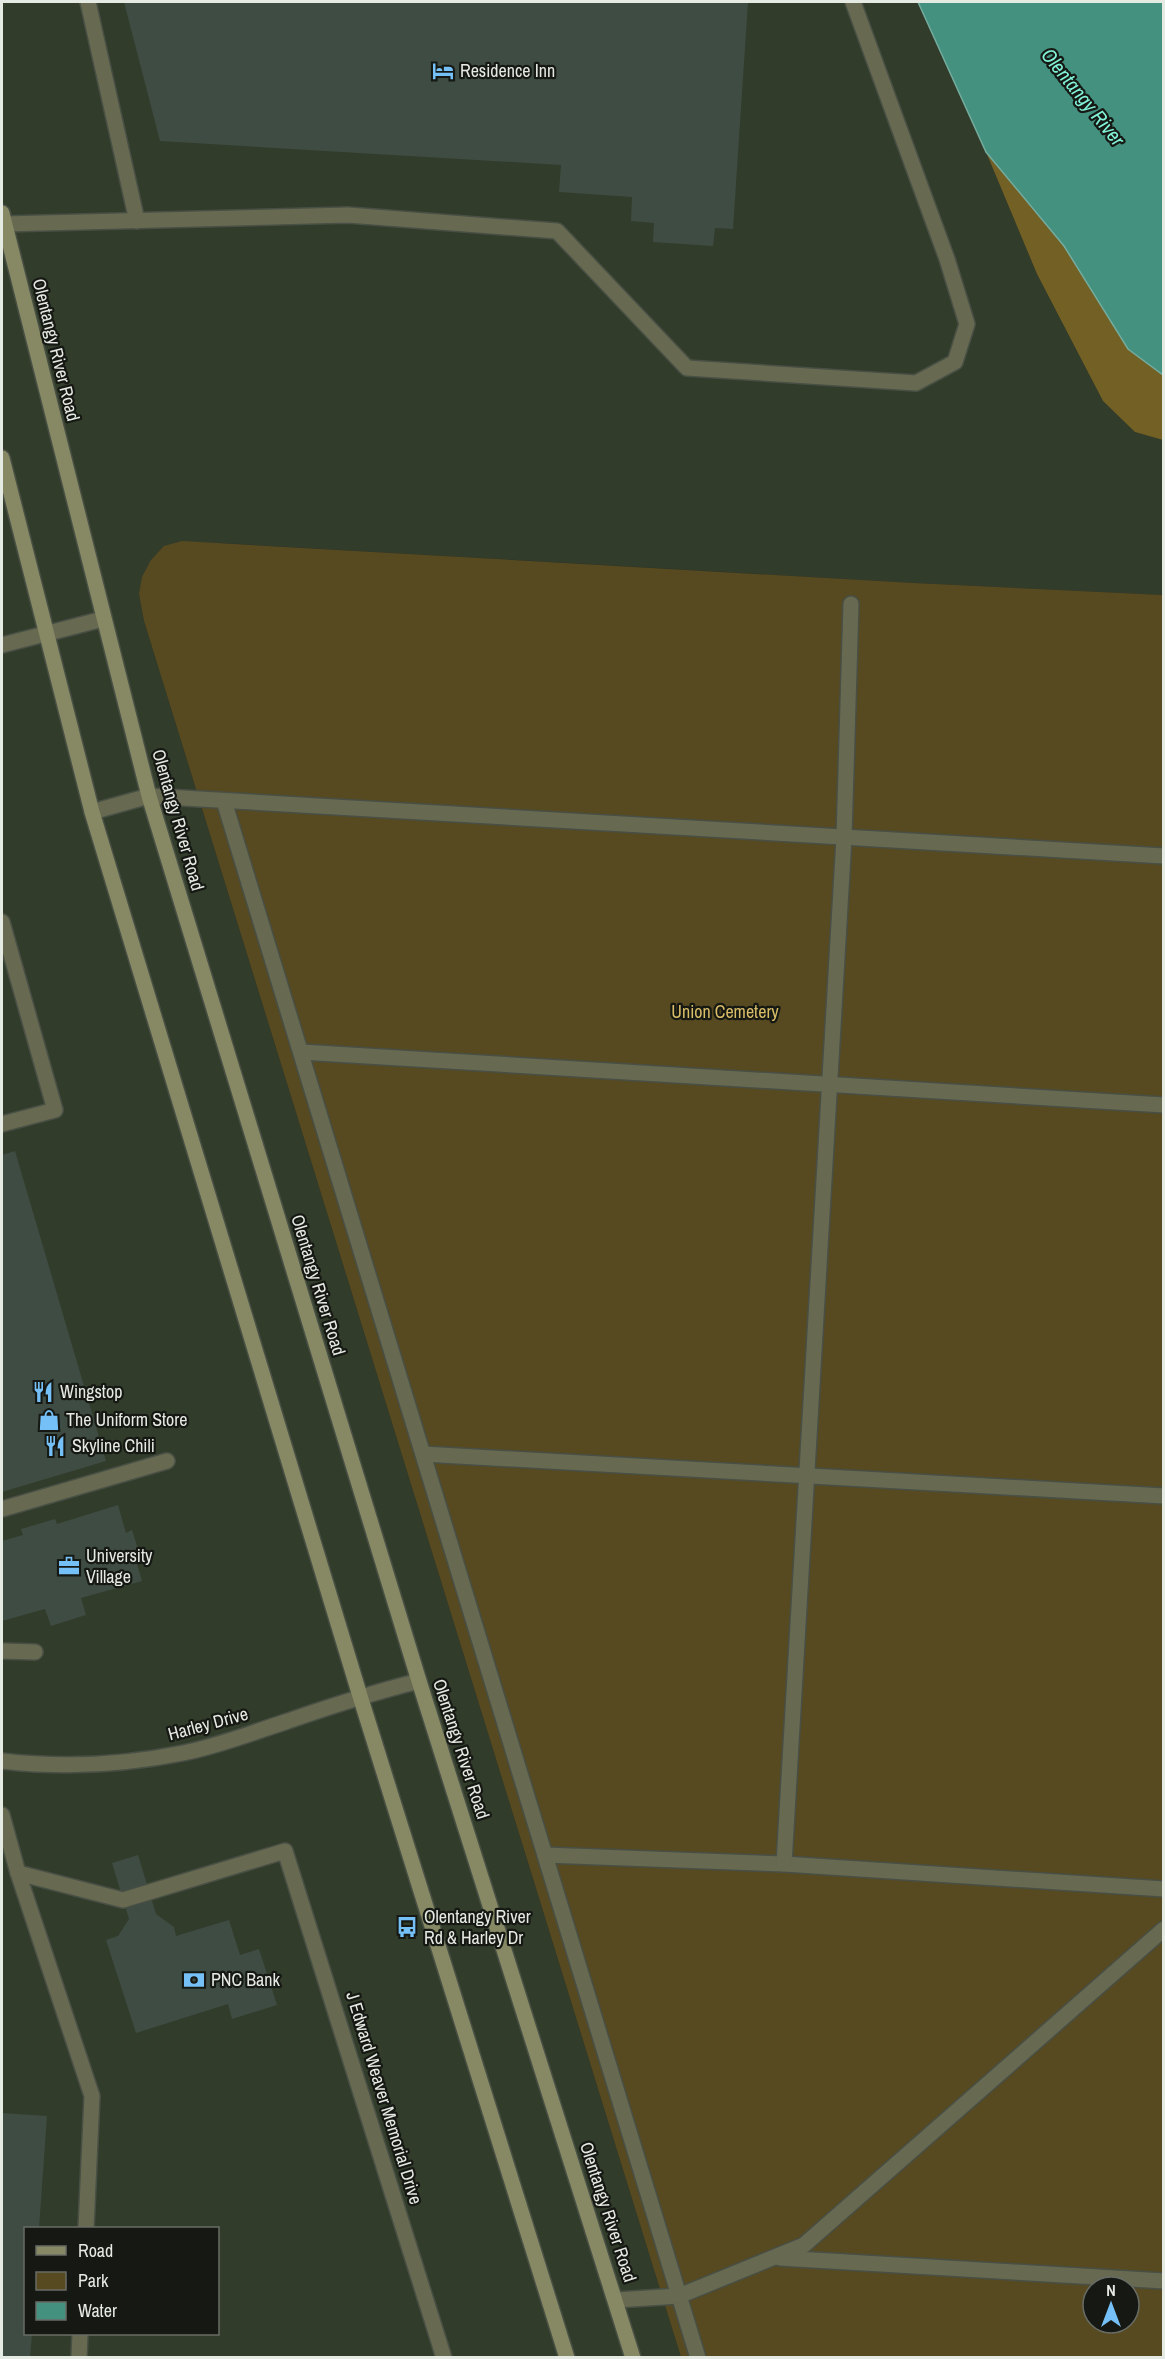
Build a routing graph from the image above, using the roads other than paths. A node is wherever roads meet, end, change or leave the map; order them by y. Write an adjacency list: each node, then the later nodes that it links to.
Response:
1 (88, 2): 4 (street)
2 (853, 2): 4 (street)
3 (3, 219): 4 (street); 7 (main road, Olentangy River Road)
4 (137, 221)
5 (2, 458): 8 (main road)
6 (851, 604): 13 (street)
7 (103, 619): 8 (street); 10 (main road, Olentangy River Road)
8 (47, 635): 9 (street); 12 (main road)
9 (2, 645)
10 (149, 796): 11 (street); 12 (street); 27 (main road, Olentangy River Road)
11 (224, 801): 13 (street); 16 (street)
12 (92, 812): 28 (main road)
13 (844, 838): 14 (street); 17 (street)
14 (1164, 856)
15 (2, 926): 19 (street)
16 (301, 1052): 17 (street); 20 (street)
17 (829, 1084): 18 (street); 22 (street)
18 (1164, 1105)
19 (2, 1124)
20 (423, 1454): 22 (street); 31 (street)
21 (167, 1461): 24 (street)
22 (806, 1474): 23 (street); 32 (street)
23 (1164, 1496)
24 (2, 1509)
25 (2, 1651): 26 (street)
26 (35, 1652)
27 (419, 1681): 28 (street, Harley Drive); 40 (main road, Olentangy River Road)
28 (360, 1696): 29 (street, Harley Drive); 44 (main road)
29 (2, 1761)
30 (2, 1815): 33 (street)
31 (545, 1855): 32 (street); 39 (street)
32 (784, 1864): 34 (street)
33 (18, 1873): 36 (street); 43 (street, J Edward Weaver Memorial Drive)
34 (1164, 1889)
35 (1164, 1929): 37 (street)
36 (86, 2227)
37 (775, 2257): 38 (street); 39 (street)
38 (1164, 2281)
39 (679, 2296): 40 (street); 46 (street)
40 (616, 2300): 45 (main road, Olentangy River Road)
41 (80, 2335): 42 (street)
42 (79, 2358)
43 (444, 2358)
44 (567, 2358)
45 (633, 2358)
46 (698, 2358)

